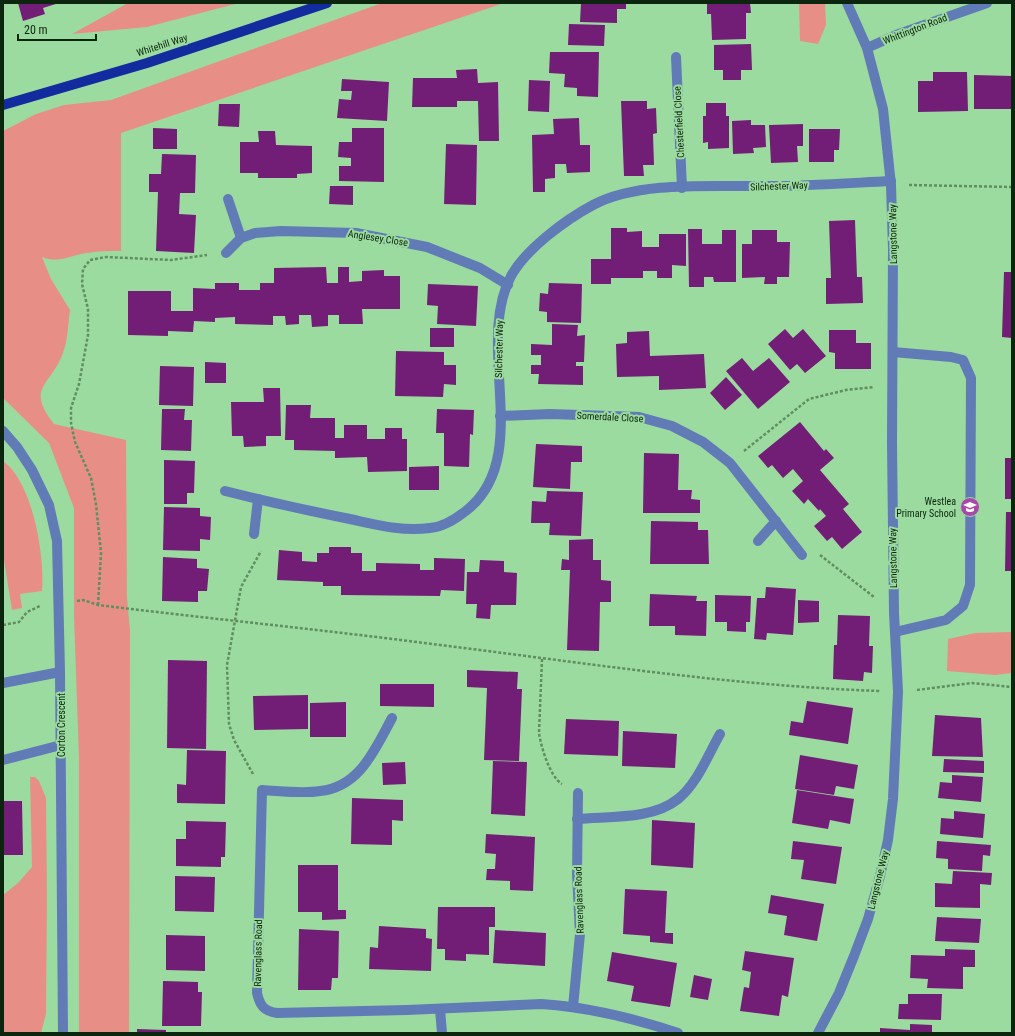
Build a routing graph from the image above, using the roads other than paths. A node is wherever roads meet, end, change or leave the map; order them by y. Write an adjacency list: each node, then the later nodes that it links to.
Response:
1 (327, 3): 6 (main road, Whitehill Way)
2 (847, 3): 4 (street, Langstone Way)
3 (987, 3): 4 (street, Whittington Road)
4 (867, 48): 7 (street, Langstone Way)
5 (676, 57): 8 (street, Chesterfield Close)
6 (3, 105)
7 (891, 183): 8 (street, Silchester Way); 13 (street, Langstone Way)
8 (682, 188): 12 (street, Silchester Way)
9 (228, 199): 10 (street)
10 (241, 238): 11 (street, Anglesey Close); 12 (street, Anglesey Close)
11 (226, 253)
12 (508, 284): 14 (street, Silchester Way)
13 (893, 352): 22 (street, Langstone Way); 22 (street)
14 (500, 416): 17 (street, Silchester Way); 18 (street, Somerdale Close)
15 (3, 431): 23 (street, Corton Crescent)
16 (225, 491): 17 (street, Silchester Way)
17 (258, 499): 19 (street)
18 (776, 521): 20 (street); 21 (street, Somerdale Close)
19 (254, 534)
20 (758, 541)
21 (802, 555)
22 (895, 632): 36 (street, Langstone Way)
23 (60, 672): 24 (street); 27 (street, Corton Crescent)
24 (3, 683)
25 (392, 718): 32 (street, Ravenglass Road)
26 (720, 734): 30 (street)
27 (61, 745): 28 (street); 33 (street, Corton Crescent)
28 (3, 760)
29 (578, 794): 30 (street, Ravenglass Road)
30 (577, 818): 31 (street, Ravenglass Road)
31 (573, 1007): 32 (street, Ravenglass Road); 35 (street, Ravenglass Road)
32 (440, 1009): 34 (street)
33 (63, 1033)
34 (442, 1033)
35 (678, 1033)
36 (818, 1033)

